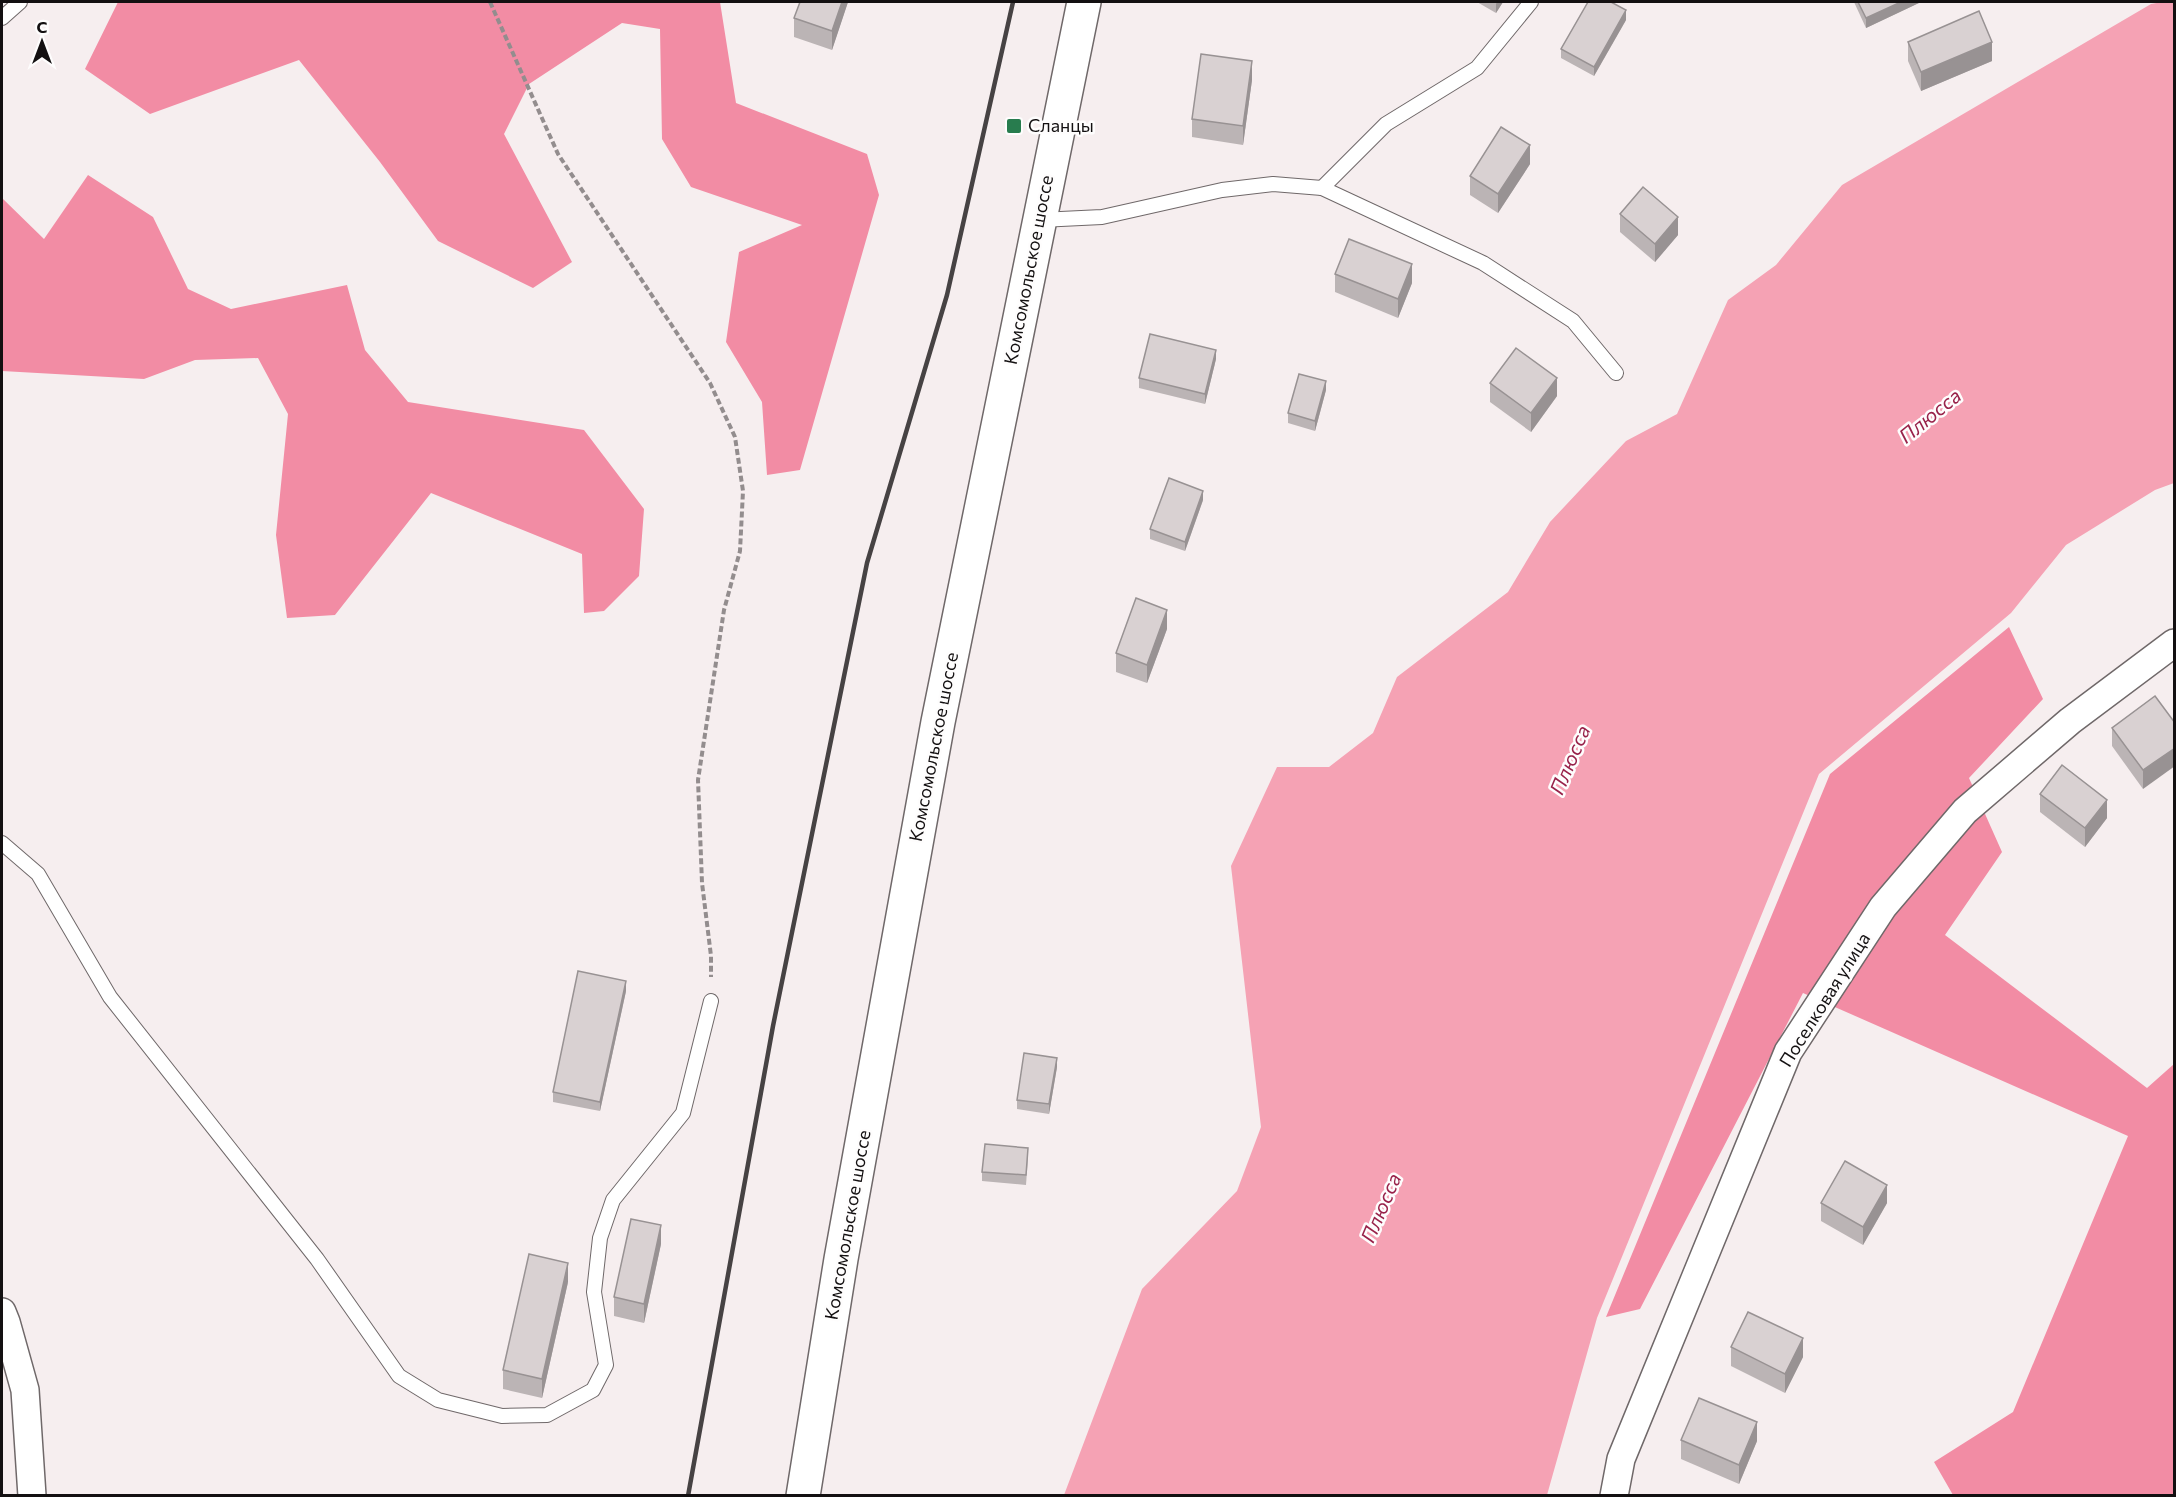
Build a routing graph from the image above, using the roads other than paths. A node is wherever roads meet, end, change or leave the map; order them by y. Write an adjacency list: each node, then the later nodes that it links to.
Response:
1 (20, 2): 4 (lane)
2 (1084, 2): 6 (main road, Комсомольское шоссе)
3 (1531, 2): 5 (lane)
4 (2, 18)
5 (1322, 188): 6 (lane); 7 (lane)
6 (1038, 220): 13 (main road, Комсомольское шоссе)
7 (1616, 373)
8 (2175, 643): 14 (street, Поселковая улица)
9 (2, 843): 10 (lane)
10 (711, 1001)
11 (2, 1312): 12 (street)
12 (32, 1496)
13 (803, 1496)
14 (1614, 1496)

